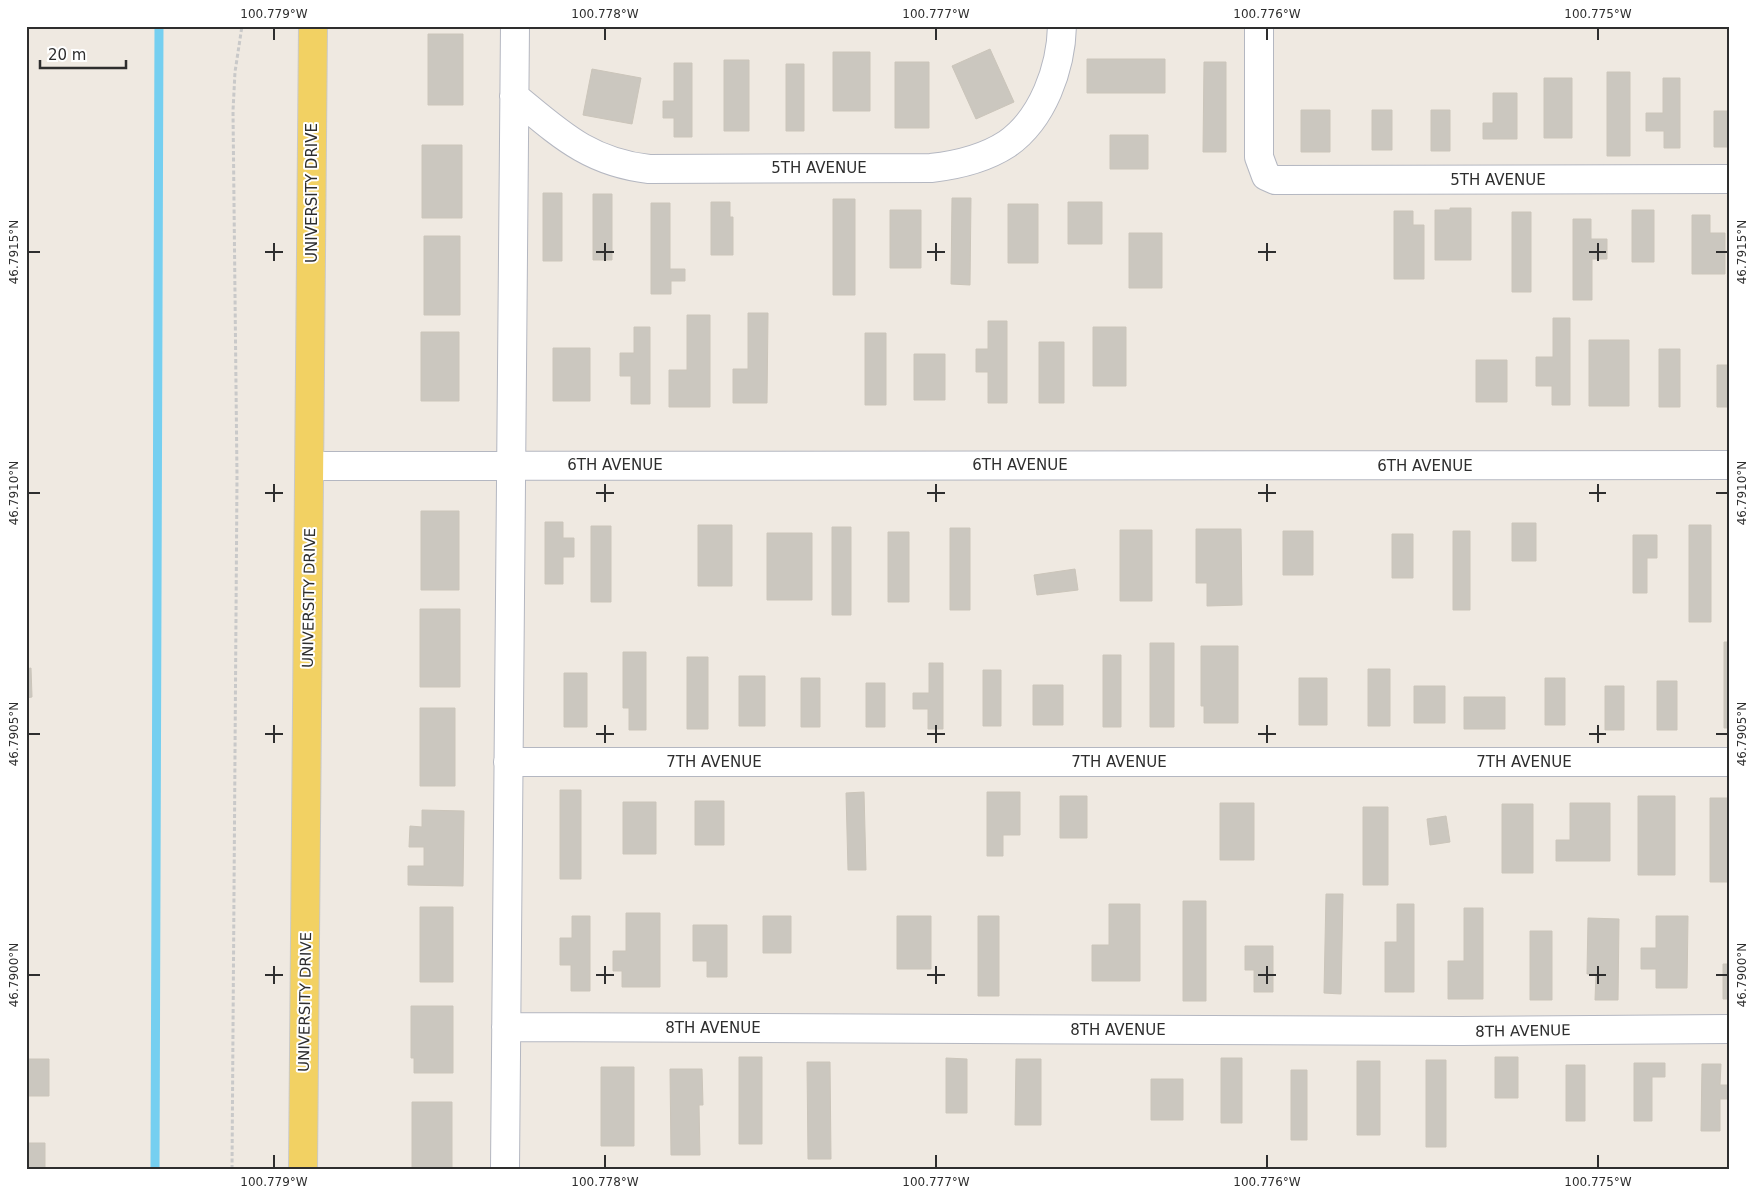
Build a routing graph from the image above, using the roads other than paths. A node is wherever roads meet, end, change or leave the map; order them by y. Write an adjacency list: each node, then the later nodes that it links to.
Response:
1 (313, 26): 9 (main road, UNIVERSITY DRIVE)
2 (514, 26): 5 (street)
3 (1259, 26): 6 (street, 5TH AVENUE)
4 (1062, 27): 5 (street, 5TH AVENUE)
5 (514, 96): 7 (street)
6 (1730, 179)
7 (510, 465): 8 (street, 6TH AVENUE); 9 (street, 6TH AVENUE); 10 (street)
8 (1730, 465)
9 (310, 466): 14 (main road, UNIVERSITY DRIVE)
10 (508, 762): 11 (street, 7TH AVENUE); 12 (street)
11 (1730, 762)
12 (506, 1027): 13 (street, 8TH AVENUE); 15 (street)
13 (1730, 1029)
14 (303, 1169)
15 (505, 1169)

